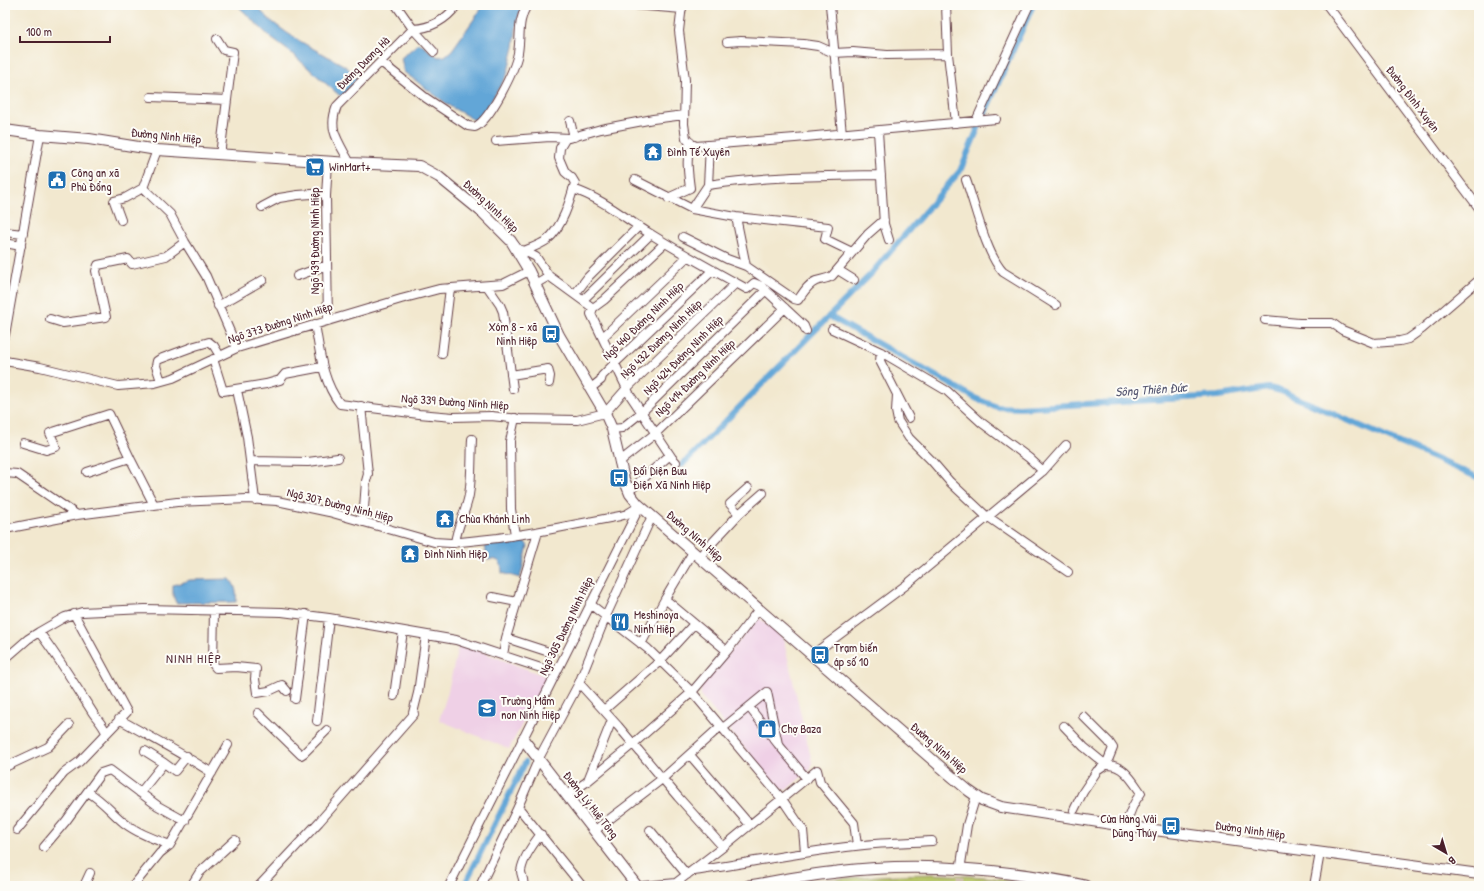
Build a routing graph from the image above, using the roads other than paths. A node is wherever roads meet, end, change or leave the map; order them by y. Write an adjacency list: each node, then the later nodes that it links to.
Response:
1 (396, 5): 10 (street)
2 (457, 5): 10 (street)
3 (527, 5): 16 (street)
4 (635, 5): 9 (street)
5 (830, 5): 14 (street)
6 (946, 5): 15 (street)
7 (1029, 5): 22 (street)
8 (1327, 5): 45 (street, Đường Đình Xuyên)
9 (682, 7): 19 (street)
10 (413, 29): 13 (street); 16 (street, Đường Dương Hà)
11 (217, 39): 18 (street)
12 (727, 42): 14 (street)
13 (434, 52)
14 (834, 53): 15 (street); 26 (street)
15 (948, 54): 23 (street)
16 (380, 62): 35 (street, Đường Dương Hà)
17 (151, 97): 18 (street)
18 (227, 100): 33 (street)
19 (684, 115): 28 (street); 30 (street)
20 (996, 120): 22 (street)
21 (570, 121): 28 (street)
22 (976, 121): 23 (street)
23 (956, 123): 25 (street)
24 (5, 130): 27 (main road, Đường Ninh Hiệp)
25 (878, 131): 26 (street); 36 (street)
26 (842, 134): 31 (street)
27 (40, 135): 32 (main road, Đường Ninh Hiệp); 52 (street)
28 (570, 138): 29 (street); 40 (street)
29 (496, 141)
30 (690, 142): 31 (street); 43 (street)
31 (710, 145): 39 (street)
32 (157, 150): 33 (main road, Đường Ninh Hiệp); 41 (street)
33 (220, 155): 34 (main road, Đường Ninh Hiệp)
34 (328, 162): 35 (main road, Đường Ninh Hiệp); 42 (street, Ngõ 439 Đường Ninh Hiệp)
35 (350, 163): 56 (main road, Đường Ninh Hiệp)
36 (881, 175): 39 (street); 49 (street)
37 (635, 180): 43 (street)
38 (966, 180): 81 (street)
39 (708, 185): 46 (street)
40 (574, 186): 50 (street); 61 (street)
41 (142, 188): 48 (street); 57 (street)
42 (326, 193): 44 (street); 64 (street, Ngõ 439 Đường Ninh Hiệp)
43 (668, 198): 46 (street)
44 (262, 207)
45 (1479, 208)
46 (692, 209): 47 (street)
47 (736, 217): 62 (street); 65 (street)
48 (121, 220)
49 (884, 220): 55 (street); 62 (street)
50 (639, 226): 53 (street); 79 (street)
51 (5, 232): 52 (street)
52 (23, 234): 60 (street)
53 (651, 234): 59 (street); 80 (street)
54 (683, 237): 65 (street)
55 (889, 240)
56 (511, 241): 61 (street); 68 (main road, Đường Ninh Hiệp)
57 (185, 242): 82 (street); 85 (street)
58 (5, 243): 60 (street)
59 (665, 243): 63 (street); 83 (street)
60 (21, 246): 91 (street)
61 (524, 251): 70 (street)
62 (852, 252): 67 (street)
63 (688, 256): 66 (street); 92 (street)
64 (327, 265): 69 (street); 86 (street, Ngõ 439 Đường Ninh Hiệp)
65 (746, 266): 67 (street)
66 (713, 270): 74 (street); 98 (street, Ngõ 440 Đường Ninh Hiệp)
67 (838, 270): 72 (street)
68 (529, 271): 75 (main road, Đường Ninh Hiệp); 76 (street, Ngõ 373 Đường Ninh Hiệp)
69 (297, 276)
70 (549, 276): 75 (street); 79 (street)
71 (263, 280): 82 (street)
72 (854, 280)
73 (1479, 280): 87 (street)
74 (736, 283): 78 (street); 104 (street, Ngõ 432 Đường Ninh Hiệp)
75 (535, 284): 103 (main road, Đường Ninh Hiệp)
76 (487, 286): 77 (street, Ngõ 373 Đường Ninh Hiệp); 100 (street)
77 (450, 288): 86 (street, Ngõ 373 Đường Ninh Hiệp); 95 (street)
78 (766, 290): 84 (street); 109 (street, Ngõ 424 Đường Ninh Hiệp)
79 (575, 294): 80 (street)
80 (583, 300): 83 (street)
81 (1056, 305)
82 (218, 306): 93 (street)
83 (593, 308): 92 (street)
84 (785, 308): 90 (street); 114 (street, Ngõ 414 Đường Ninh Hiệp)
85 (50, 319)
86 (328, 320): 88 (street, Ngõ 373 Đường Ninh Hiệp)
87 (1265, 320)
88 (315, 324): 93 (street, Ngõ 373 Đường Ninh Hiệp); 99 (street, Ngõ 339 Đường Ninh Hiệp)
89 (832, 329): 94 (street)
90 (806, 331)
91 (5, 335)
92 (603, 338): 98 (street)
93 (237, 348): 96 (street, Ngõ 373 Đường Ninh Hiệp)
94 (881, 352): 107 (street); 124 (street)
95 (442, 354)
96 (217, 357): 101 (street, Ngõ 373 Đường Ninh Hiệp); 101 (street); 106 (street)
97 (5, 361): 101 (street, Ngõ 373 Đường Ninh Hiệp)
98 (615, 363): 103 (street, Ngõ 440 Đường Ninh Hiệp); 104 (street)
99 (322, 367): 106 (street); 108 (street, Ngõ 339 Đường Ninh Hiệp)
100 (511, 375): 102 (street); 105 (street)
101 (161, 382)
102 (549, 383)
103 (591, 388): 110 (main road, Đường Ninh Hiệp)
104 (627, 388): 109 (street); 110 (street, Ngõ 432 Đường Ninh Hiệp)
105 (513, 389)
106 (237, 390): 121 (street)
107 (897, 395): 112 (street); 136 (street)
108 (361, 406): 111 (street, Ngõ 339 Đường Ninh Hiệp); 137 (street)
109 (642, 412): 113 (street, Ngõ 424 Đường Ninh Hiệp); 114 (street)
110 (605, 413): 111 (street, Ngõ 339 Đường Ninh Hiệp); 113 (main road, Đường Ninh Hiệp)
111 (515, 418): 140 (street)
112 (909, 418)
113 (612, 429): 122 (main road, Đường Ninh Hiệp)
114 (656, 433): 118 (street); 122 (street, Ngõ 414 Đường Ninh Hiệp)
115 (472, 439): 141 (street)
116 (23, 443): 119 (street)
117 (1066, 445): 124 (street)
118 (670, 455): 123 (street); 128 (street)
119 (130, 458): 125 (street); 131 (street)
120 (338, 458): 121 (street)
121 (251, 461): 130 (street)
122 (619, 462): 128 (main road, Đường Ninh Hiệp)
123 (676, 462)
124 (1043, 471): 136 (street)
125 (87, 472)
126 (5, 473): 134 (street)
127 (748, 488): 133 (street)
128 (629, 491): 132 (main road, Đường Ninh Hiệp)
129 (763, 493): 133 (street)
130 (255, 500): 131 (street, Ngõ 307 Đường Ninh Hiệp); 137 (street, Ngõ 307 Đường Ninh Hiệp)
131 (154, 505): 134 (street, Ngõ 307 Đường Ninh Hiệp)
132 (640, 506): 135 (main road, Đường Ninh Hiệp); 139 (street, Ngõ 307 Đường Ninh Hiệp); 147 (street, Ngõ 305 Đường Ninh Hiệp)
133 (739, 514): 142 (street)
134 (77, 515): 138 (street, Ngõ 307 Đường Ninh Hiệp)
135 (652, 516): 142 (main road, Đường Ninh Hiệp); 152 (street)
136 (988, 516): 143 (street); 163 (street)
137 (363, 522): 141 (street, Ngõ 307 Đường Ninh Hiệp)
138 (5, 529)
139 (538, 532): 140 (street, Ngõ 307 Đường Ninh Hiệp); 146 (street)
140 (515, 535): 141 (street, Ngõ 307 Đường Ninh Hiệp)
141 (455, 543)
142 (696, 554): 145 (street); 148 (main road, Đường Ninh Hiệp)
143 (1068, 572)
144 (492, 597): 146 (street)
145 (665, 599): 154 (street); 159 (street)
146 (517, 602): 158 (street)
147 (590, 604): 152 (street); 166 (street, Ngõ 305 Đường Ninh Hiệp)
148 (759, 609): 160 (street); 163 (main road, Đường Ninh Hiệp)
149 (214, 610): 150 (street); 151 (street); 168 (street)
150 (74, 614): 156 (street); 176 (street)
151 (306, 614): 153 (street); 171 (street)
152 (606, 616): 159 (street); 167 (street)
153 (329, 618): 155 (street); 178 (street)
154 (694, 624): 160 (street); 165 (street)
155 (403, 631): 157 (street); 170 (street)
156 (39, 632): 164 (street); 183 (street)
157 (426, 635): 162 (street); 229 (street)
158 (506, 638): 161 (street); 162 (street)
159 (641, 644): 165 (street)
160 (727, 651): 169 (street)
161 (552, 653)
162 (503, 655): 166 (street)
163 (812, 655): 202 (main road, Đường Ninh Hiệp)
164 (5, 659)
165 (660, 661): 169 (street); 173 (street)
166 (556, 673): 184 (street, Ngõ 305 Đường Ninh Hiệp)
167 (579, 683): 173 (street); 191 (street)
168 (287, 691)
169 (692, 692): 181 (street); 185 (street)
170 (394, 696)
171 (294, 699)
172 (749, 707): 181 (street); 186 (street); 186 (street)
173 (604, 710): 177 (street)
174 (258, 713): 182 (street)
175 (1083, 716): 193 (street)
176 (119, 719): 183 (street); 190 (street)
177 (612, 720): 185 (street); 198 (street)
178 (317, 721)
179 (69, 725): 194 (street)
180 (1064, 726): 193 (street)
181 (722, 727): 189 (street); 203 (street)
182 (327, 730)
183 (106, 734): 209 (street)
184 (524, 739): 191 (main road, Đường Lý Huệ Tông); 230 (street, Ngõ 305 Đường Ninh Hiệp)
185 (633, 744): 196 (street); 198 (street)
186 (778, 744): 197 (street)
187 (228, 745): 195 (street)
188 (146, 751): 192 (street)
189 (690, 755): 196 (street); 207 (street)
190 (187, 756): 192 (street); 195 (street)
191 (538, 758): 201 (main road, Đường Lý Huệ Tông); 204 (street)
192 (164, 763): 200 (street)
193 (1106, 765): 205 (street); 208 (street)
194 (5, 767)
195 (212, 773): 206 (street)
196 (662, 779): 211 (street); 218 (street)
197 (807, 779): 203 (street); 215 (street)
198 (588, 781): 201 (street)
199 (88, 792): 200 (street); 216 (street); 217 (street)
200 (140, 793): 206 (street)
201 (567, 795): 211 (main road, Đường Lý Huệ Tông)
202 (976, 796): 208 (main road, Đường Ninh Hiệp); 221 (street)
203 (782, 799): 207 (street); 219 (street)
204 (518, 807): 212 (street); 231 (street)
205 (1074, 810)
206 (185, 821): 216 (street)
207 (750, 825): 218 (street)
208 (1126, 826): 220 (main road, Đường Ninh Hiệp)
209 (17, 830)
210 (650, 830): 222 (street)
211 (594, 831): 234 (main road, Đường Lý Huệ Tông)
212 (541, 834): 232 (street); 233 (street)
213 (235, 840): 228 (street)
214 (932, 841): 215 (street)
215 (857, 845): 219 (street)
216 (170, 846): 227 (street)
217 (44, 847)
218 (723, 847): 222 (street)
219 (805, 852): 222 (street)
220 (1320, 853): 224 (main road, Đường Ninh Hiệp); 238 (street)
221 (961, 864)
222 (690, 873): 225 (street)
223 (90, 874): 226 (street)
224 (1479, 874)
225 (675, 884): 235 (street)
226 (84, 886)
227 (133, 886)
228 (191, 886)
229 (259, 886)
230 (449, 886)
231 (480, 886)
232 (523, 886)
233 (582, 886)
234 (637, 886)
235 (643, 886)
236 (749, 886): 237 (highway)
237 (1085, 886)
238 (1314, 886)

